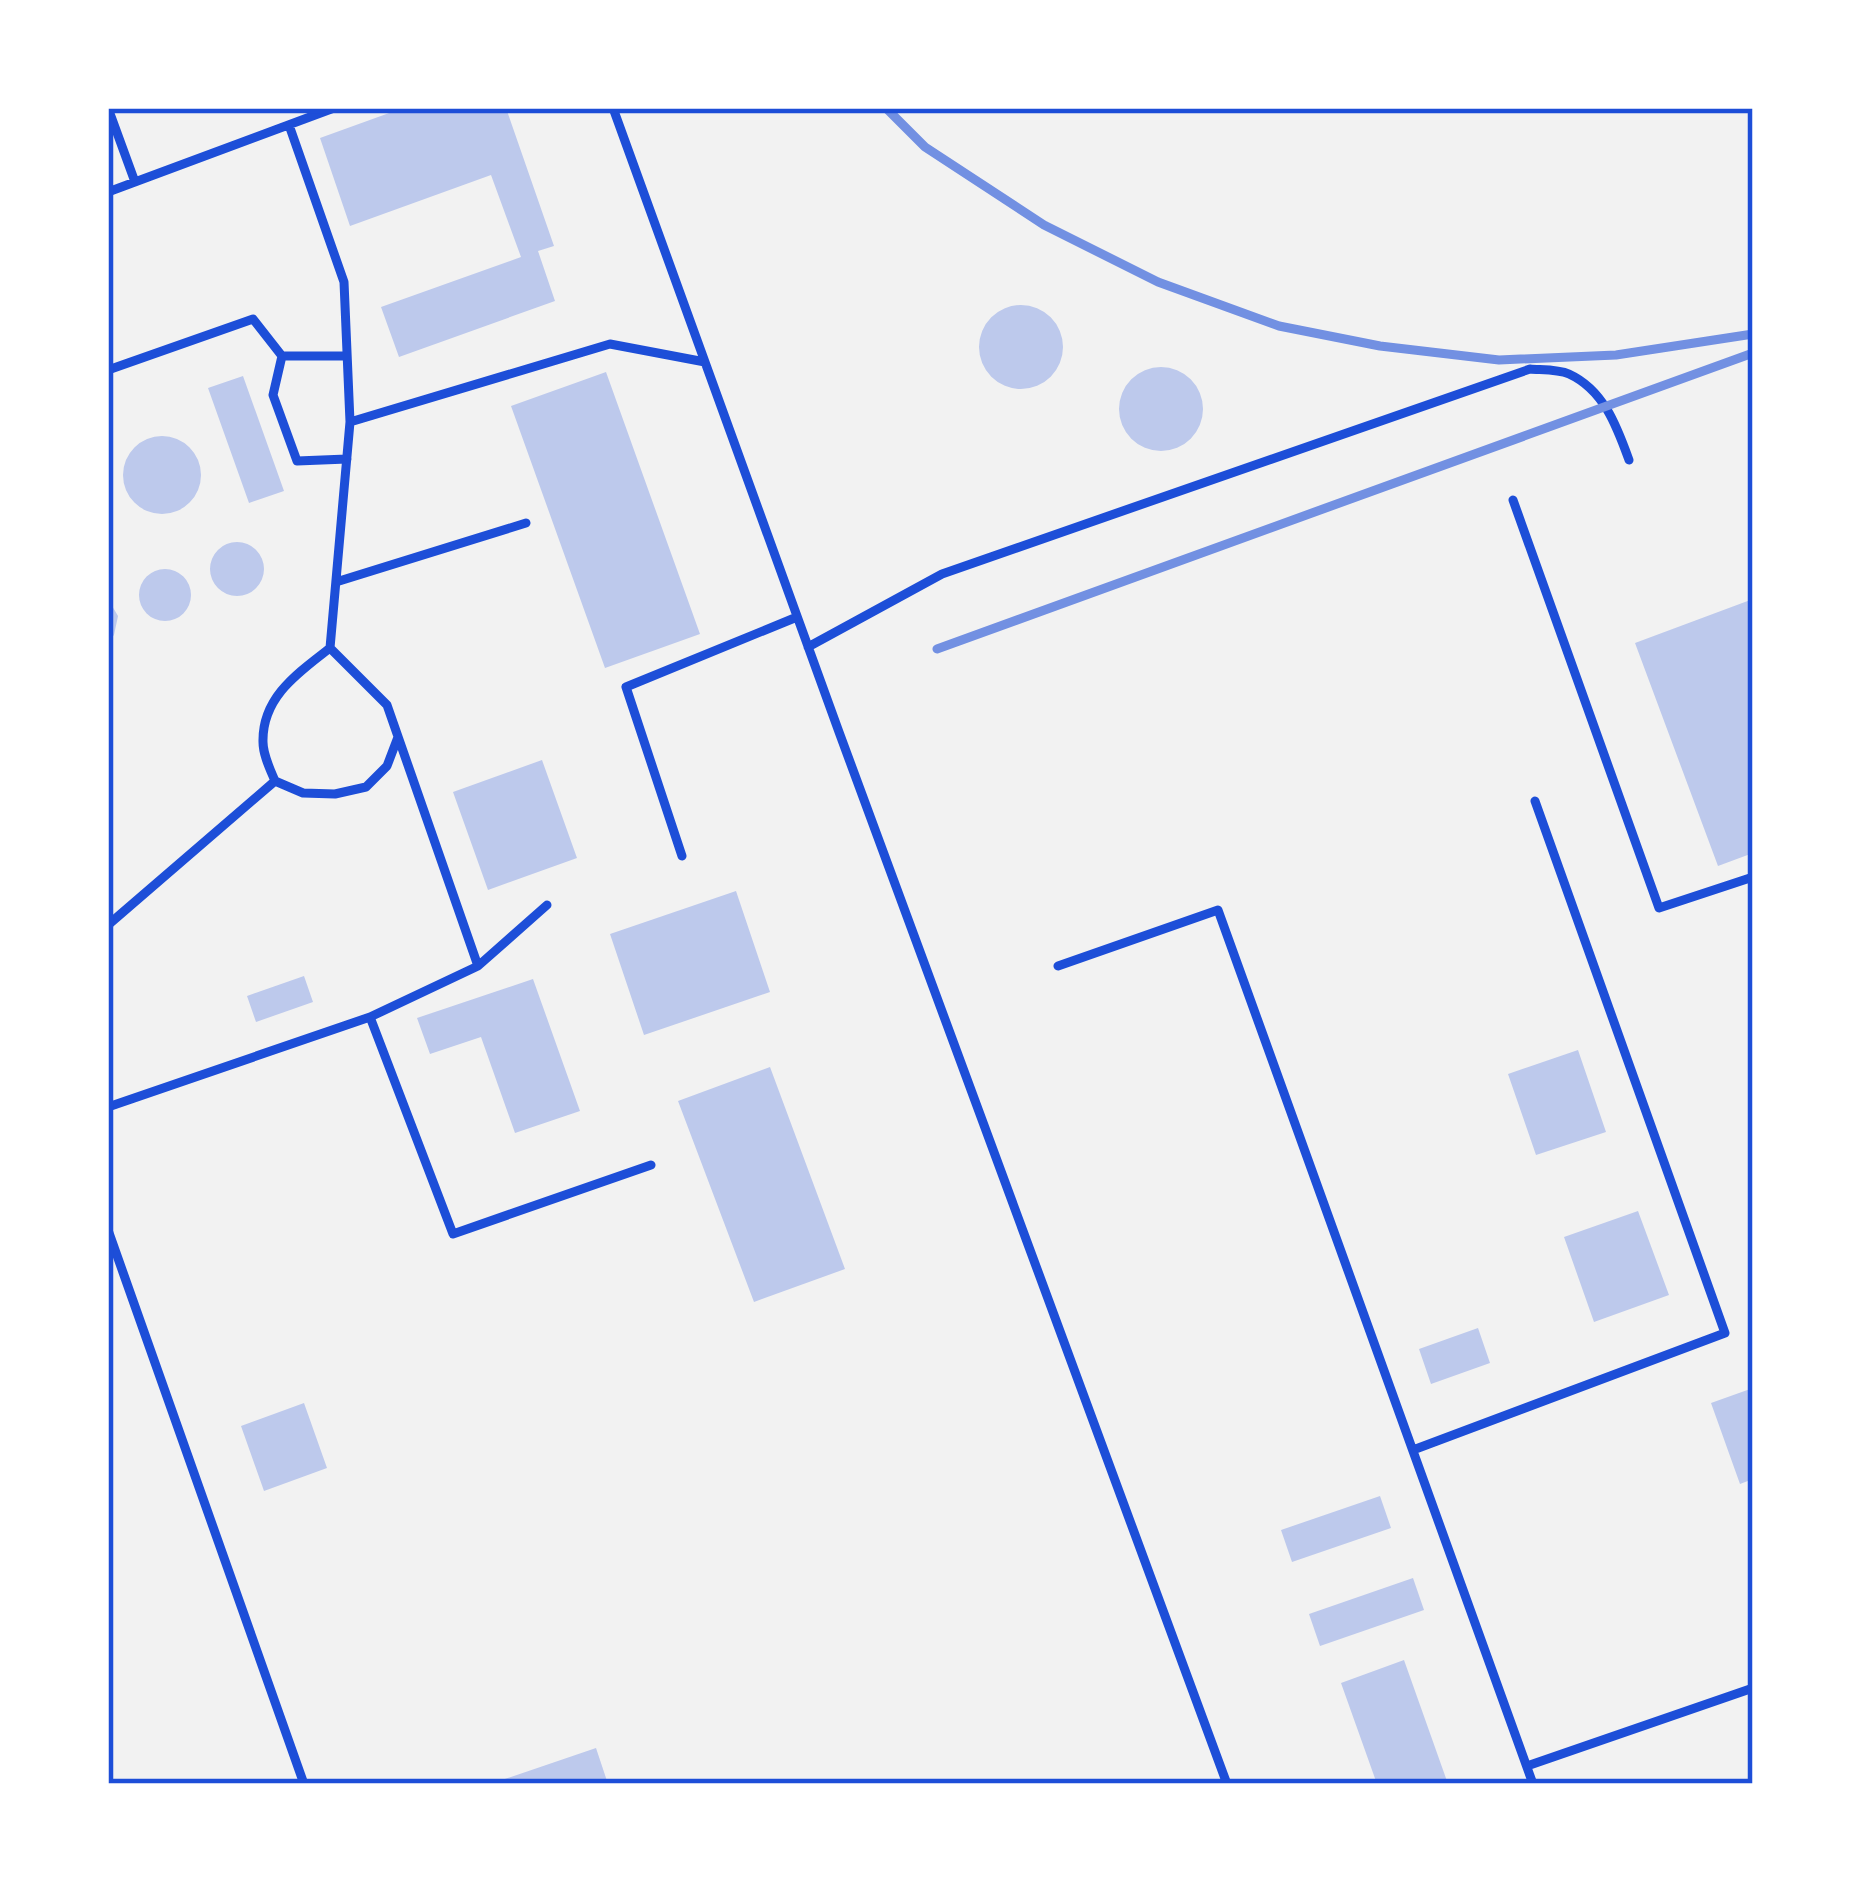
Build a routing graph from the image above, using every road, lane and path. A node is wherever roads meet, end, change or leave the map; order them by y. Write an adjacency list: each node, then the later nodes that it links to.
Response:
1 (108, 108): 5 (lane)
2 (334, 108): 4 (lane)
3 (613, 108): 9 (lane)
4 (289, 124): 5 (lane); 8 (lane)
5 (135, 182): 6 (lane)
6 (108, 192)
7 (282, 356): 8 (lane); 10 (lane); 12 (lane)
8 (347, 356): 11 (lane)
9 (705, 362): 11 (lane); 17 (lane)
10 (108, 370)
11 (350, 422): 12 (lane)
12 (347, 460): 16 (lane)
13 (1629, 460): 18 (lane)
14 (1514, 500): 24 (lane)
15 (526, 523): 16 (lane)
16 (336, 582): 19 (lane)
17 (797, 617): 18 (lane); 23 (lane)
18 (808, 647): 37 (lane)
19 (330, 648): 20 (lane); 21 (lane)
20 (398, 737): 21 (lane); 27 (lane)
21 (274, 781): 26 (lane)
22 (1535, 801): 33 (lane)
23 (682, 856)
24 (1753, 877)
25 (547, 905): 27 (lane)
26 (108, 925)
27 (478, 966): 29 (lane)
28 (1058, 967): 33 (lane)
29 (370, 1016): 30 (lane); 31 (lane)
30 (108, 1107)
31 (651, 1165)
32 (108, 1230): 36 (lane)
33 (1413, 1450): 35 (lane)
34 (1753, 1688): 35 (lane)
35 (1527, 1766): 38 (lane)
36 (304, 1784)
37 (1227, 1784)
38 (1533, 1784)

